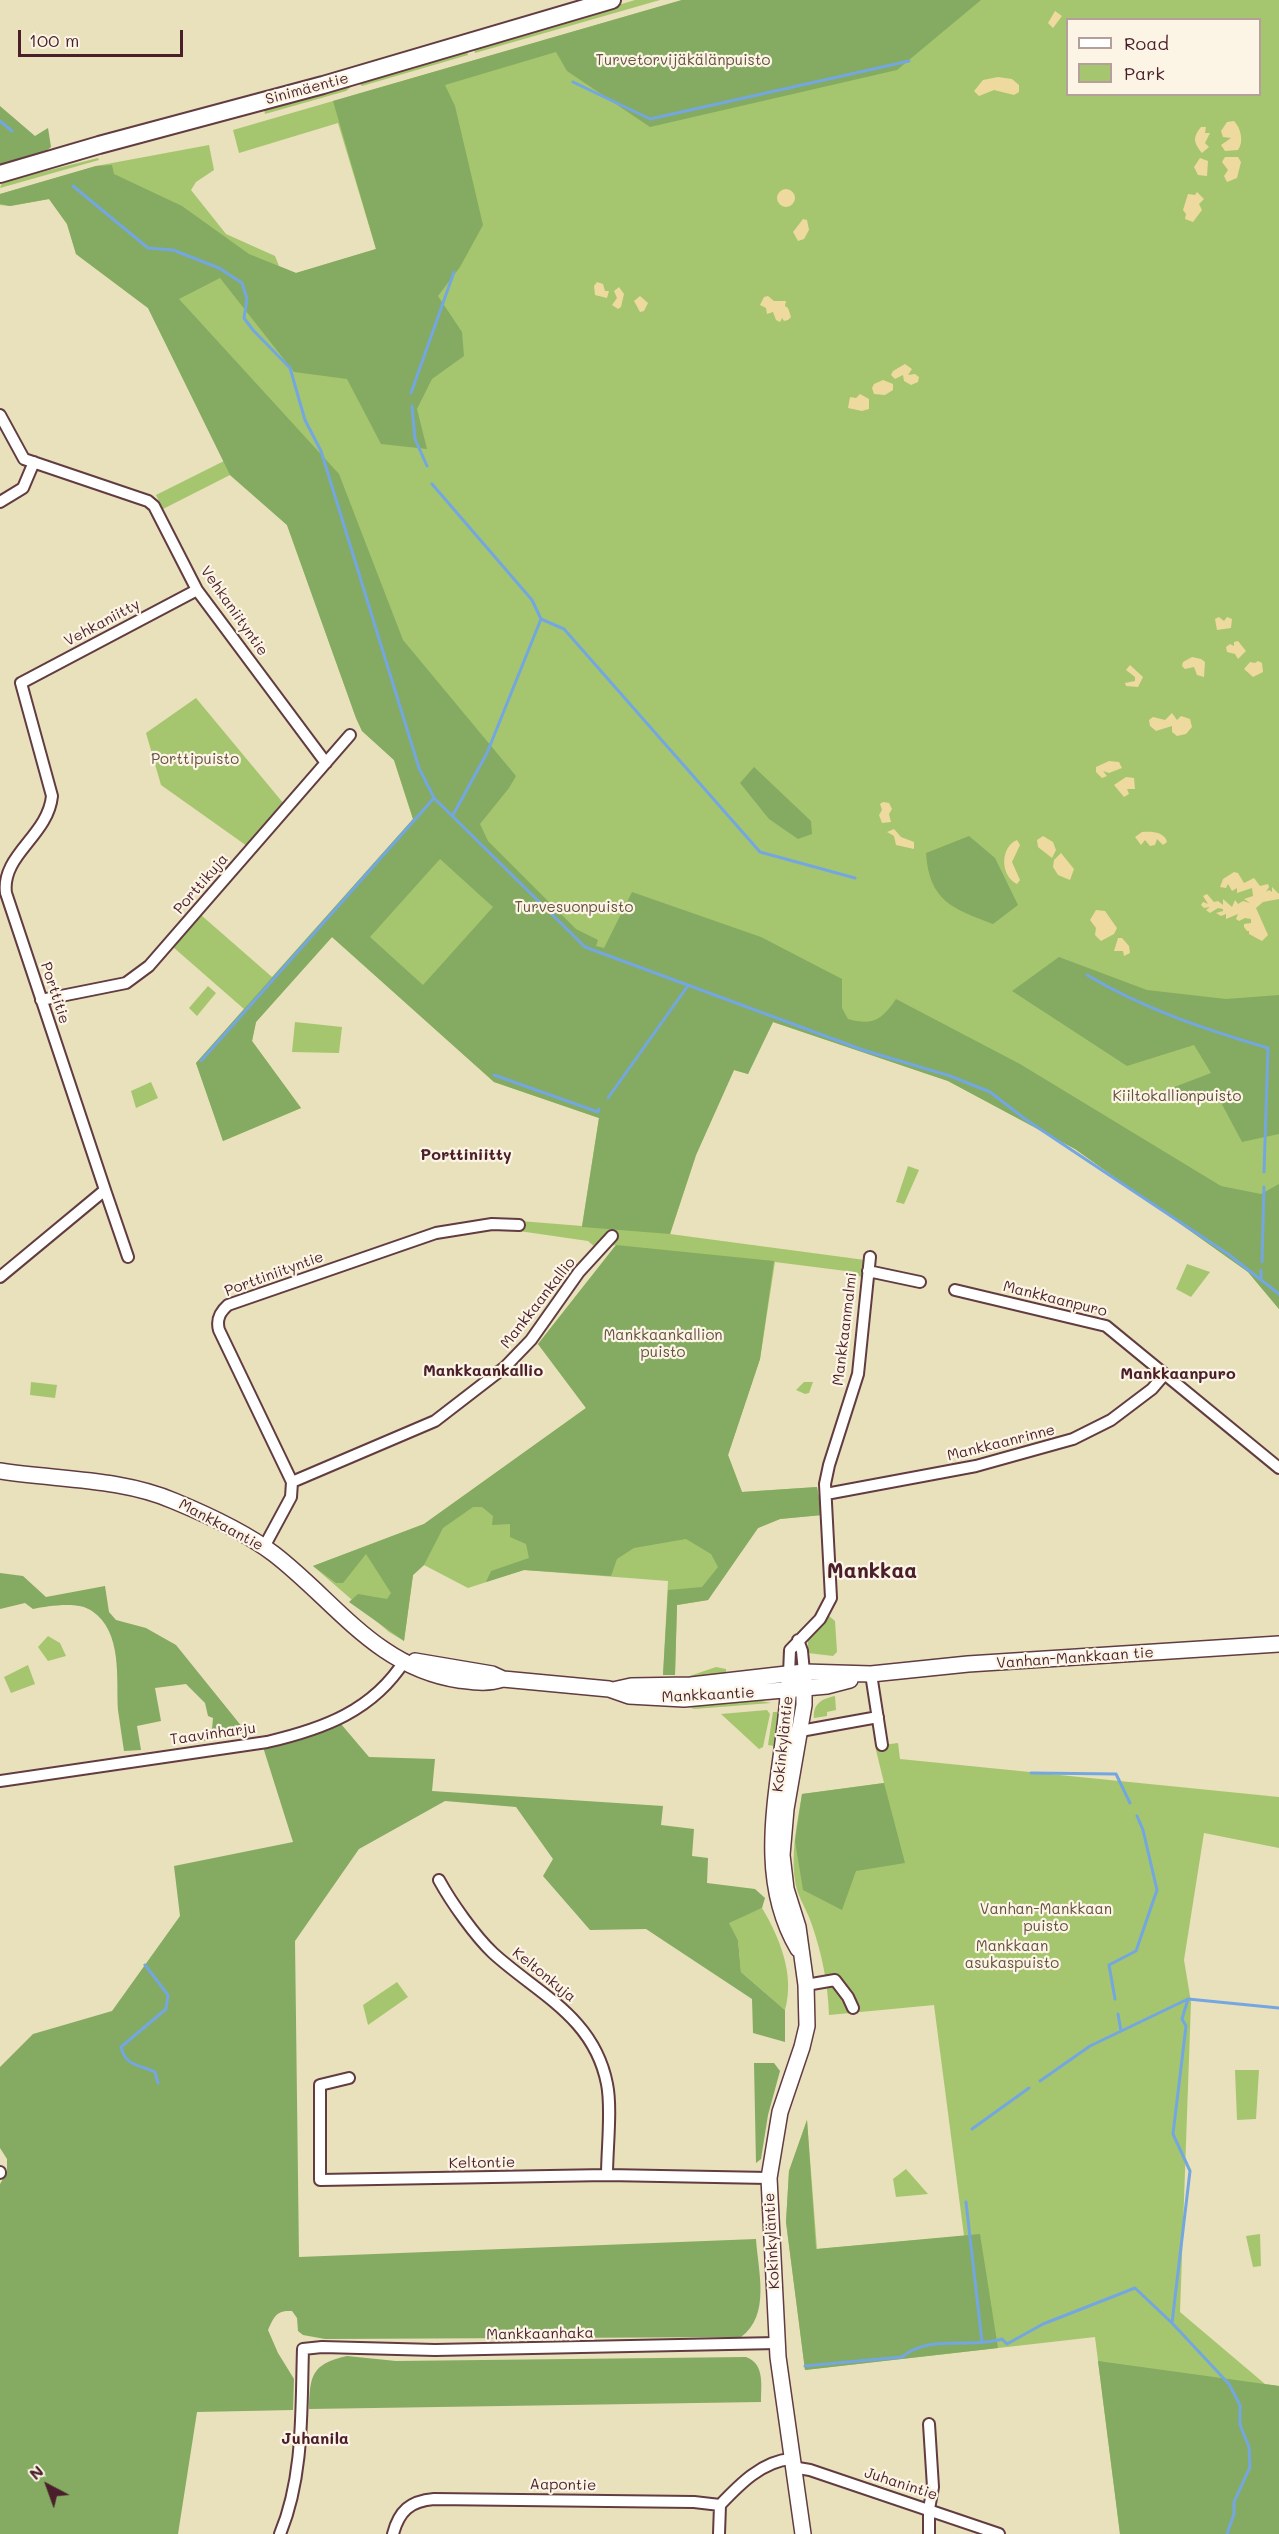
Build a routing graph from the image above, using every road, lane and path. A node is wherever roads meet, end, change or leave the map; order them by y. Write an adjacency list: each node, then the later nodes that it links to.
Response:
1 (612, 0): 2 (main road, Sinimäentie)
2 (0, 174)
3 (0, 415): 4 (street, Vehkaniityntie)
4 (34, 462): 5 (street); 6 (street, Vehkaniityntie)
5 (0, 502)
6 (197, 590): 7 (street, Vehkaniitty); 9 (street, Vehkaniityntie)
7 (21, 683): 10 (street, Porttitie)
8 (350, 735): 9 (street, Porttikuja)
9 (326, 763): 10 (street, Porttikuja)
10 (41, 1000): 11 (street, Porttitie)
11 (105, 1190): 14 (street, Porttitie); 17 (street)
12 (519, 1225): 23 (street, Porttiniityntie)
13 (612, 1236): 23 (street, Mankkaankallio)
14 (128, 1257)
15 (870, 1257): 16 (street, Mankkaanmalmi)
16 (868, 1271): 18 (street); 24 (street, Mankkaanmalmi)
17 (0, 1277)
18 (920, 1282)
19 (955, 1290): 20 (street, Mankkaanpuro)
20 (1164, 1375): 21 (street, Mankkaanpuro); 24 (street, Mankkaanrinne)
21 (1279, 1468)
22 (0, 1472): 25 (main road, Mankkaantie)
23 (292, 1482): 25 (street)
24 (826, 1494): 29 (street, Mankkaanmalmi)
25 (264, 1547): 27 (main road, Mankkaantie)
26 (1279, 1644): 28 (main road, Vanhan-Mankkaan tie)
27 (405, 1660): 29 (main road, Mankkaantie); 33 (street, Taavinharju)
28 (871, 1674): 29 (main road, Vanhan-Mankkaan tie); 30 (street)
29 (797, 1681): 31 (main road, Kokinkyläntie)
30 (878, 1717): 31 (street); 32 (street)
31 (793, 1732): 35 (main road, Kokinkyläntie)
32 (882, 1745)
33 (0, 1781)
34 (439, 1880): 38 (street, Keltonkuja)
35 (806, 1985): 36 (street); 39 (main road, Kokinkyläntie)
36 (853, 2008)
37 (349, 2078): 38 (street, Keltontie)
38 (607, 2175): 39 (street, Keltontie)
39 (769, 2178): 40 (main road, Kokinkyläntie)
40 (777, 2343): 42 (main road, Kokinkyläntie); 45 (street, Mankkaanhaka)
41 (929, 2424): 44 (street)
42 (792, 2463): 43 (street); 44 (street, Juhanintie); 48 (main road, Kokinkyläntie)
43 (720, 2505): 46 (street, Aapontie); 47 (street)
44 (928, 2509): 49 (street); 50 (street, Juhanintie)
45 (280, 2534)
46 (393, 2534)
47 (719, 2534)
48 (803, 2534)
49 (928, 2534)
50 (999, 2534)

